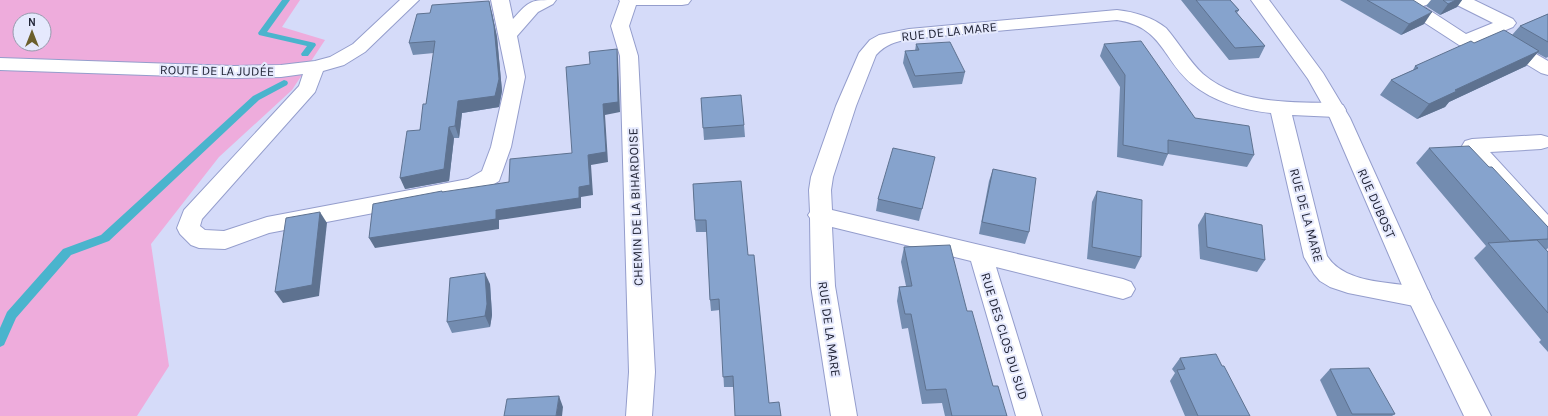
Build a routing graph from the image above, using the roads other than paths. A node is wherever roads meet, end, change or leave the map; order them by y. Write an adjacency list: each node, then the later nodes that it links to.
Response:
1 (410, 0): 12 (street, ROUTE DE LA JUDÉE)
2 (500, 0): 10 (street)
3 (547, 0): 10 (street)
4 (629, 0): 5 (street); 22 (street, CHEMIN DE LA BIHARDOISE)
5 (682, 0)
6 (1260, 0): 15 (street, RUE DUBOST)
7 (1423, 0): 9 (street)
8 (1462, 0): 9 (street)
9 (1484, 32): 13 (street)
10 (508, 34): 12 (street)
11 (0, 64): 12 (street, ROUTE DE LA JUDÉE)
12 (315, 67)
13 (1548, 68)
14 (1280, 108): 15 (street, RUE DE LA MARE); 17 (street, RUE DE LA MARE); 21 (street, RUE DE LA MARE)
15 (1336, 110): 21 (street, RUE DUBOST)
16 (1546, 142): 18 (street)
17 (819, 215): 19 (street, RUE DES CLOS DU SUD); 23 (street, RUE DE LA MARE)
18 (1548, 230)
19 (981, 255): 20 (street, RUE DES CLOS DU SUD); 24 (street, RUE DES CLOS DU SUD)
20 (1124, 289)
21 (1419, 298): 25 (street, RUE DUBOST)
22 (639, 416)
23 (844, 416)
24 (1029, 416)
25 (1478, 416)

